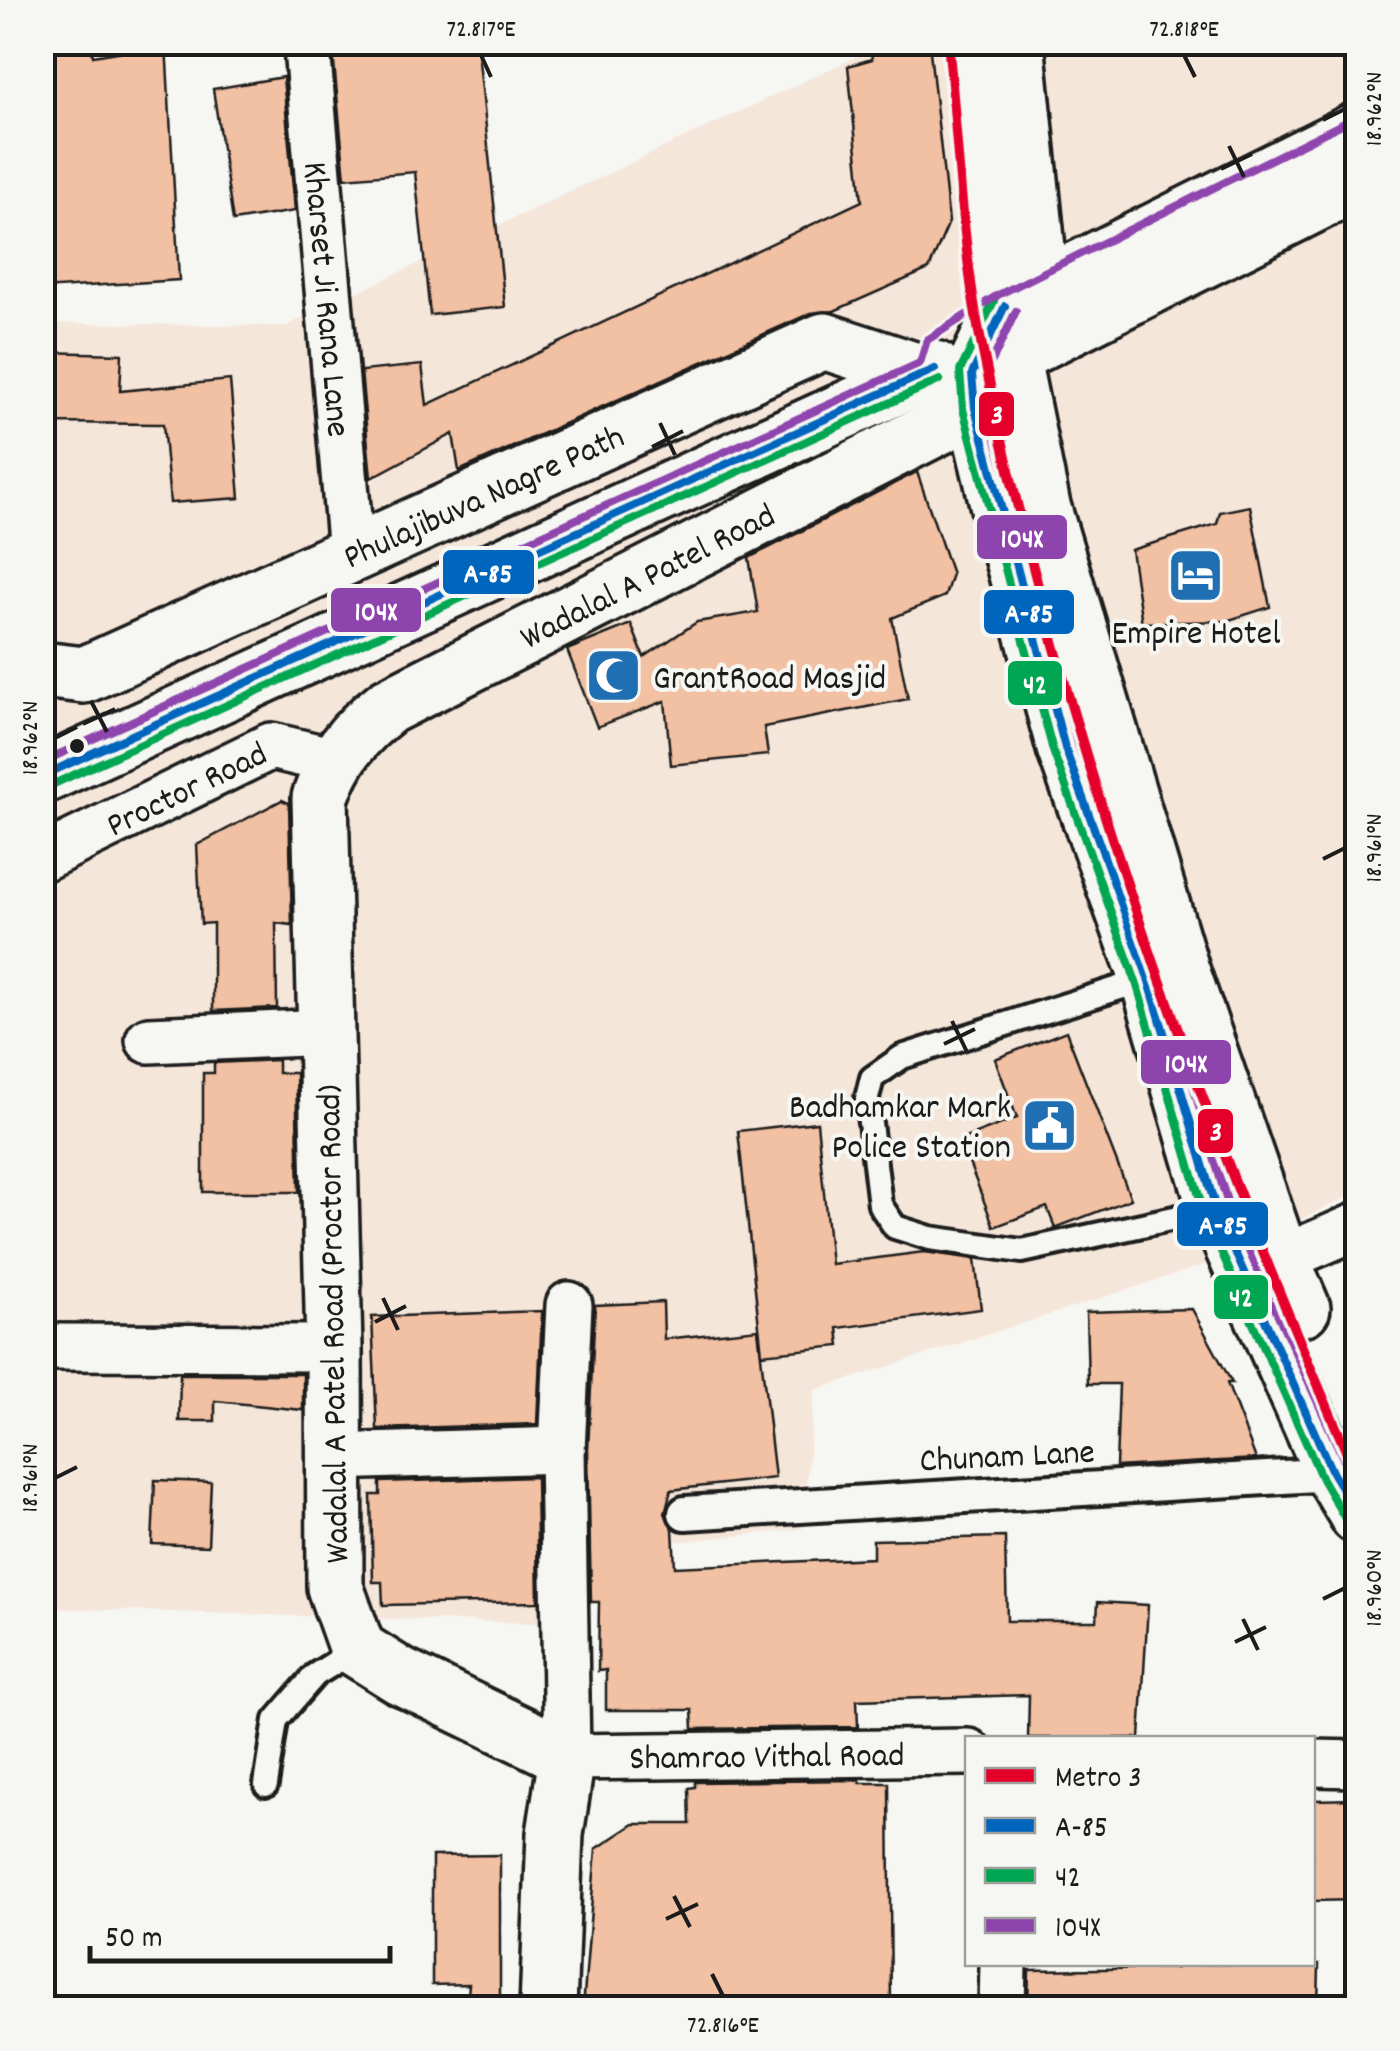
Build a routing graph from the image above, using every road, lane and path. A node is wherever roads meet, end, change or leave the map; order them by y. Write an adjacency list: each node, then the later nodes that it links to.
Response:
1 (976, 42): 6 (main road)
2 (1016, 42): 6 (main road)
3 (308, 48): 7 (street, Kharset Ji Rana Lane)
4 (1358, 130): 6 (main road)
5 (1358, 182): 6 (main road)
6 (972, 357): 7 (main road, Phulajibuva Nagre Path); 9 (main road, Wadalal A Patel Road); 10 (main road); 12 (main road)
7 (351, 553): 8 (main road, Phulajibuva Nagre Path)
8 (42, 670)
9 (334, 761): 11 (street, Proctor Road); 13 (main road, Wadalal A Patel Road (Proctor Road))
10 (42, 776)
11 (42, 858)
12 (1165, 974): 15 (main road); 15 (lane); 17 (main road)
13 (327, 1032): 14 (street); 20 (main road, Wadalal A Patel Road (Proctor Road))
14 (149, 1040)
15 (1216, 1208): 23 (main road)
16 (1358, 1226): 17 (street)
17 (1281, 1258): 23 (main road)
18 (568, 1305): 21 (street)
19 (42, 1347): 20 (street)
20 (334, 1348): 22 (main road, Wadalal A Patel Road (Proctor Road))
21 (562, 1450): 22 (street); 27 (street)
22 (334, 1457): 25 (main road, Wadalal A Patel Road (Proctor Road))
23 (1351, 1473): 24 (street, Chunam Lane)
24 (686, 1513)
25 (357, 1649): 27 (main road); 30 (lane)
26 (965, 1752): 27 (street, Shamrao Vithal Road)
27 (567, 1757): 32 (main road)
28 (1315, 1762): 29 (street)
29 (1358, 1764)
30 (266, 1785)
31 (1002, 1966): 33 (street)
32 (548, 2008)
33 (1002, 2008)

